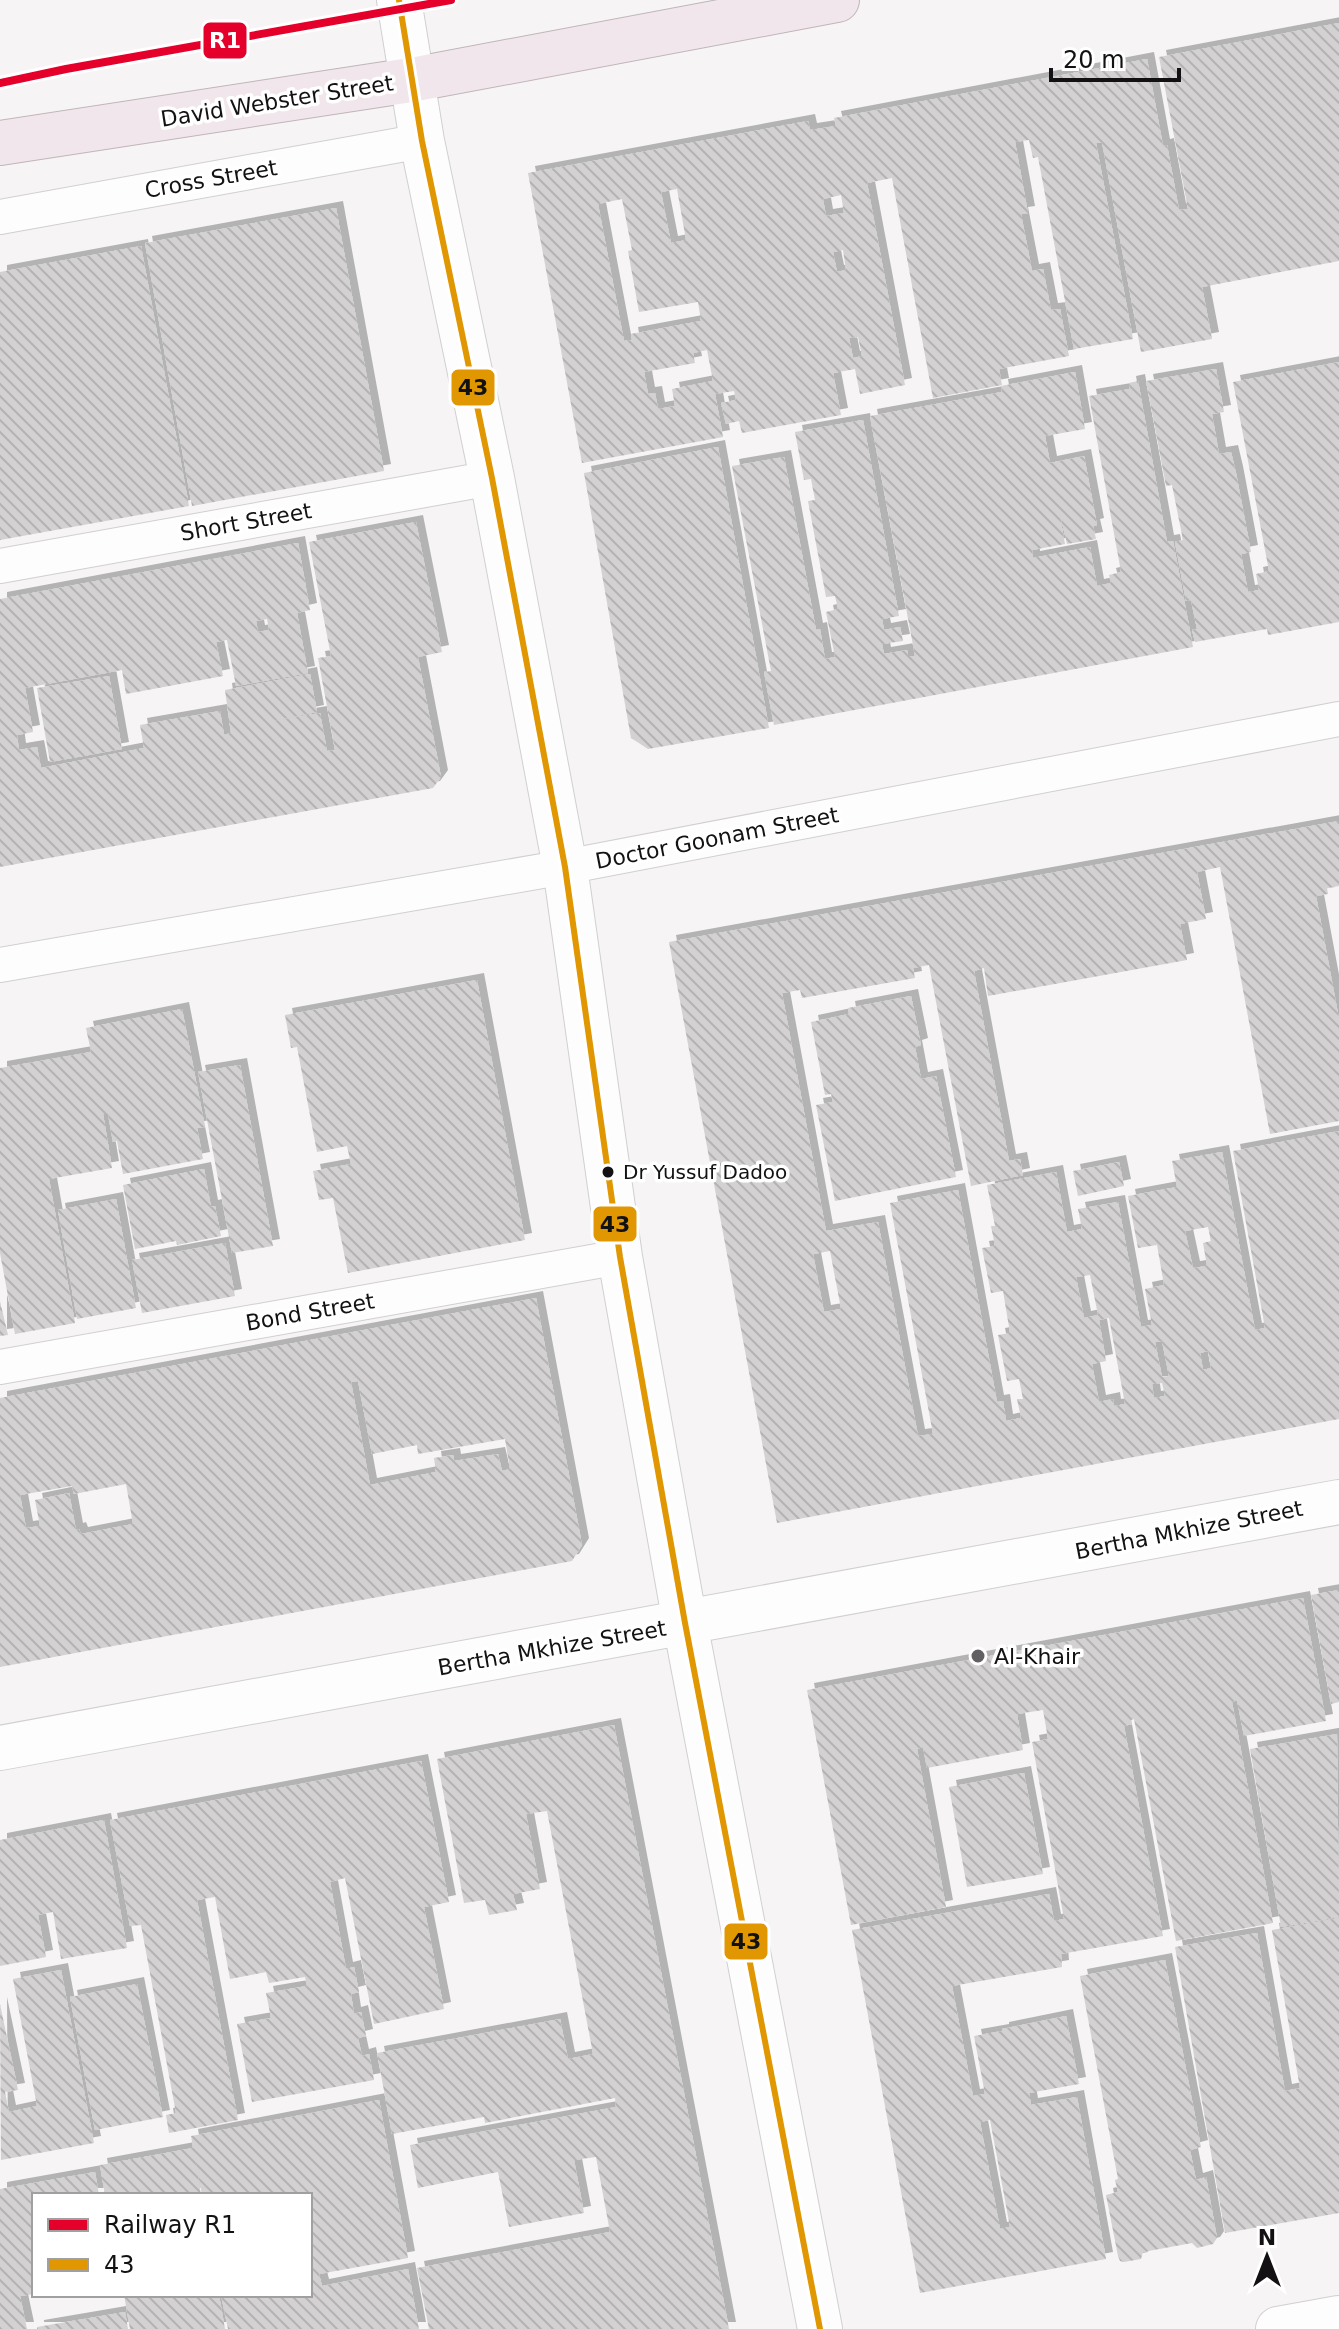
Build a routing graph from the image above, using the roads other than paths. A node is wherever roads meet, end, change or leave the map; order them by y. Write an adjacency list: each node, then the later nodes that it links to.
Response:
1 (837, 0): 3 (highway, David Webster Street)
2 (402, 17): 3 (street)
3 (411, 80): 4 (street); 5 (highway, David Webster Street)
4 (422, 141): 6 (street, Cross Street); 7 (street)
5 (0, 143)
6 (0, 217)
7 (492, 478): 8 (street, Short Street); 10 (street)
8 (0, 566)
9 (1339, 719): 10 (street, Doctor Goonam Street)
10 (565, 867): 11 (street, Doctor Goonam Street); 12 (street)
11 (0, 965)
12 (620, 1257): 13 (street, Bond Street); 15 (street)
13 (0, 1367)
14 (1339, 1502): 15 (street, Bertha Mkhize Street)
15 (685, 1623): 16 (street, Bertha Mkhize Street); 18 (street)
16 (0, 1748)
17 (1339, 2318): 19 (street)
18 (820, 2329)
19 (1278, 2329)

